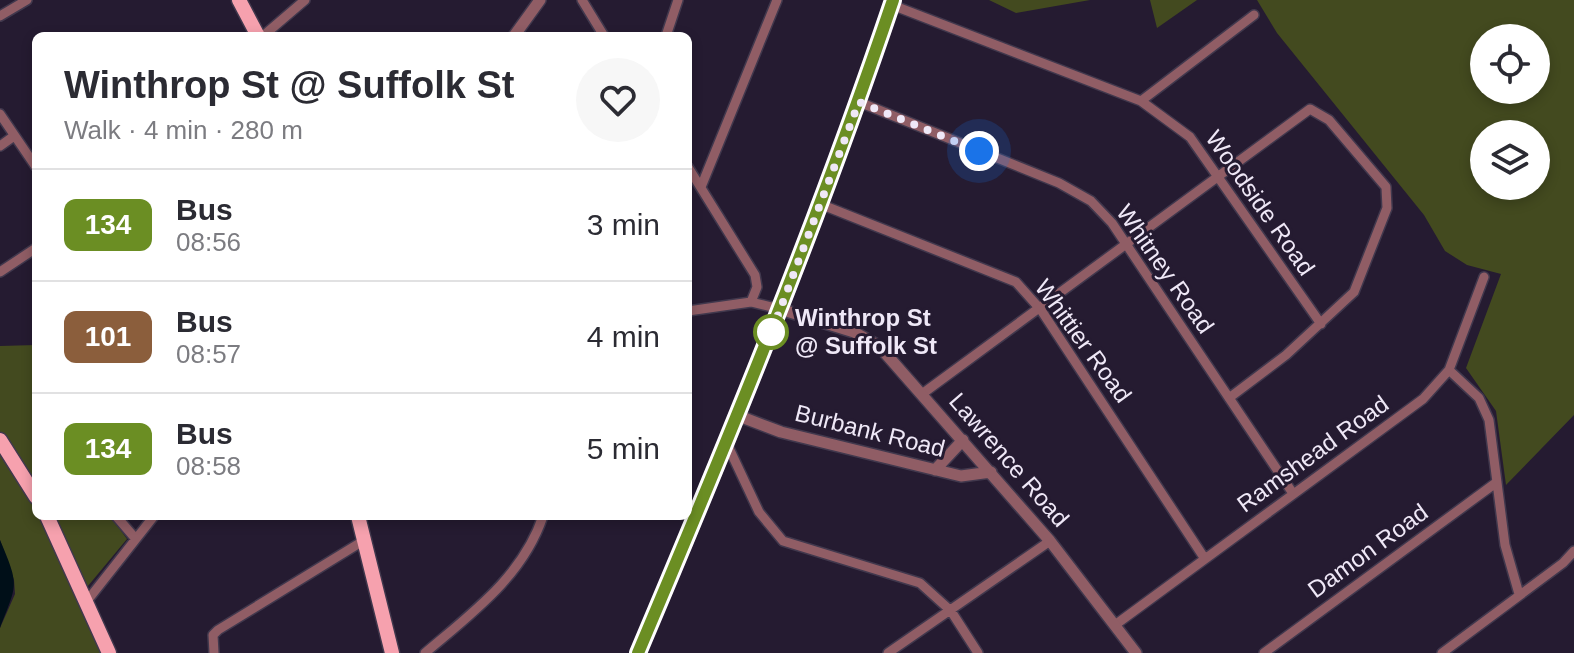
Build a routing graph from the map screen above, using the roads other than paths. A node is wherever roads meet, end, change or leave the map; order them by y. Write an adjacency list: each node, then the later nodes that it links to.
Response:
1 (27, 0): 10 (street)
2 (239, 0): 11 (main road)
3 (305, 0): 12 (street)
4 (540, 0): 13 (street)
5 (582, 0): 14 (street)
6 (678, 0): 15 (street)
7 (777, 0): 24 (street)
8 (892, 2): 16 (street, Woodside Road); 17 (main road)
9 (1254, 15): 16 (street)
10 (0, 16)
11 (259, 32)
12 (266, 32)
13 (517, 32)
14 (602, 32)
15 (667, 32)
16 (1141, 101): 23 (street, Woodside Road)
17 (859, 102): 25 (main road); 26 (street, Whitney Road)
18 (0, 114): 19 (street)
19 (14, 136): 20 (street); 21 (street)
20 (0, 146)
21 (32, 161)
22 (692, 173): 24 (street)
23 (1219, 175): 26 (street); 34 (street, Woodside Road); 34 (street)
24 (701, 187): 30 (street)
25 (820, 204): 31 (main road); 33 (street, Whittier Road)
26 (1127, 246): 33 (street); 37 (street, Whitney Road)
27 (32, 251): 28 (street)
28 (0, 272)
29 (1484, 277): 35 (street, Ramshead Road)
30 (751, 302): 31 (street); 32 (street)
31 (780, 309): 36 (street, Lawrence Road); 38 (main road)
32 (692, 310)
33 (1041, 310): 36 (street); 56 (street, Whittier Road)
34 (1321, 324): 37 (street)
35 (1449, 370): 44 (street); 46 (street, Ramshead Road)
36 (922, 394): 40 (street, Lawrence Road)
37 (1229, 398): 46 (street, Whitney Road)
38 (739, 416): 41 (main road); 42 (street, Burbank Road)
39 (0, 440): 45 (main road)
40 (963, 440): 42 (street); 43 (street, Lawrence Road)
41 (727, 444): 59 (street); 65 (main road)
42 (935, 470): 43 (street, Burbank Road)
43 (991, 472): 54 (street, Lawrence Road)
44 (1497, 482): 57 (street); 69 (street, Damon Road)
45 (32, 491)
46 (1292, 492): 56 (street, Ramshead Road)
47 (49, 520): 58 (main road)
48 (119, 520): 52 (street)
49 (151, 520): 52 (street)
50 (359, 520): 53 (main road)
51 (541, 520): 64 (street)
52 (135, 538): 58 (street)
53 (363, 541): 62 (street); 63 (main road)
54 (1050, 541): 59 (street); 60 (street, Lawrence Road)
55 (1574, 551): 57 (street)
56 (1205, 559): 60 (street, Ramshead Road)
57 (1519, 594): 70 (street)
58 (87, 601): 61 (main road)
59 (951, 611): 66 (street); 67 (street)
60 (1115, 625): 68 (street, Lawrence Road)
61 (109, 653)
62 (214, 653)
63 (392, 653)
64 (425, 653)
65 (638, 653)
66 (888, 653)
67 (978, 653)
68 (1136, 653)
69 (1264, 653)
70 (1442, 653)

